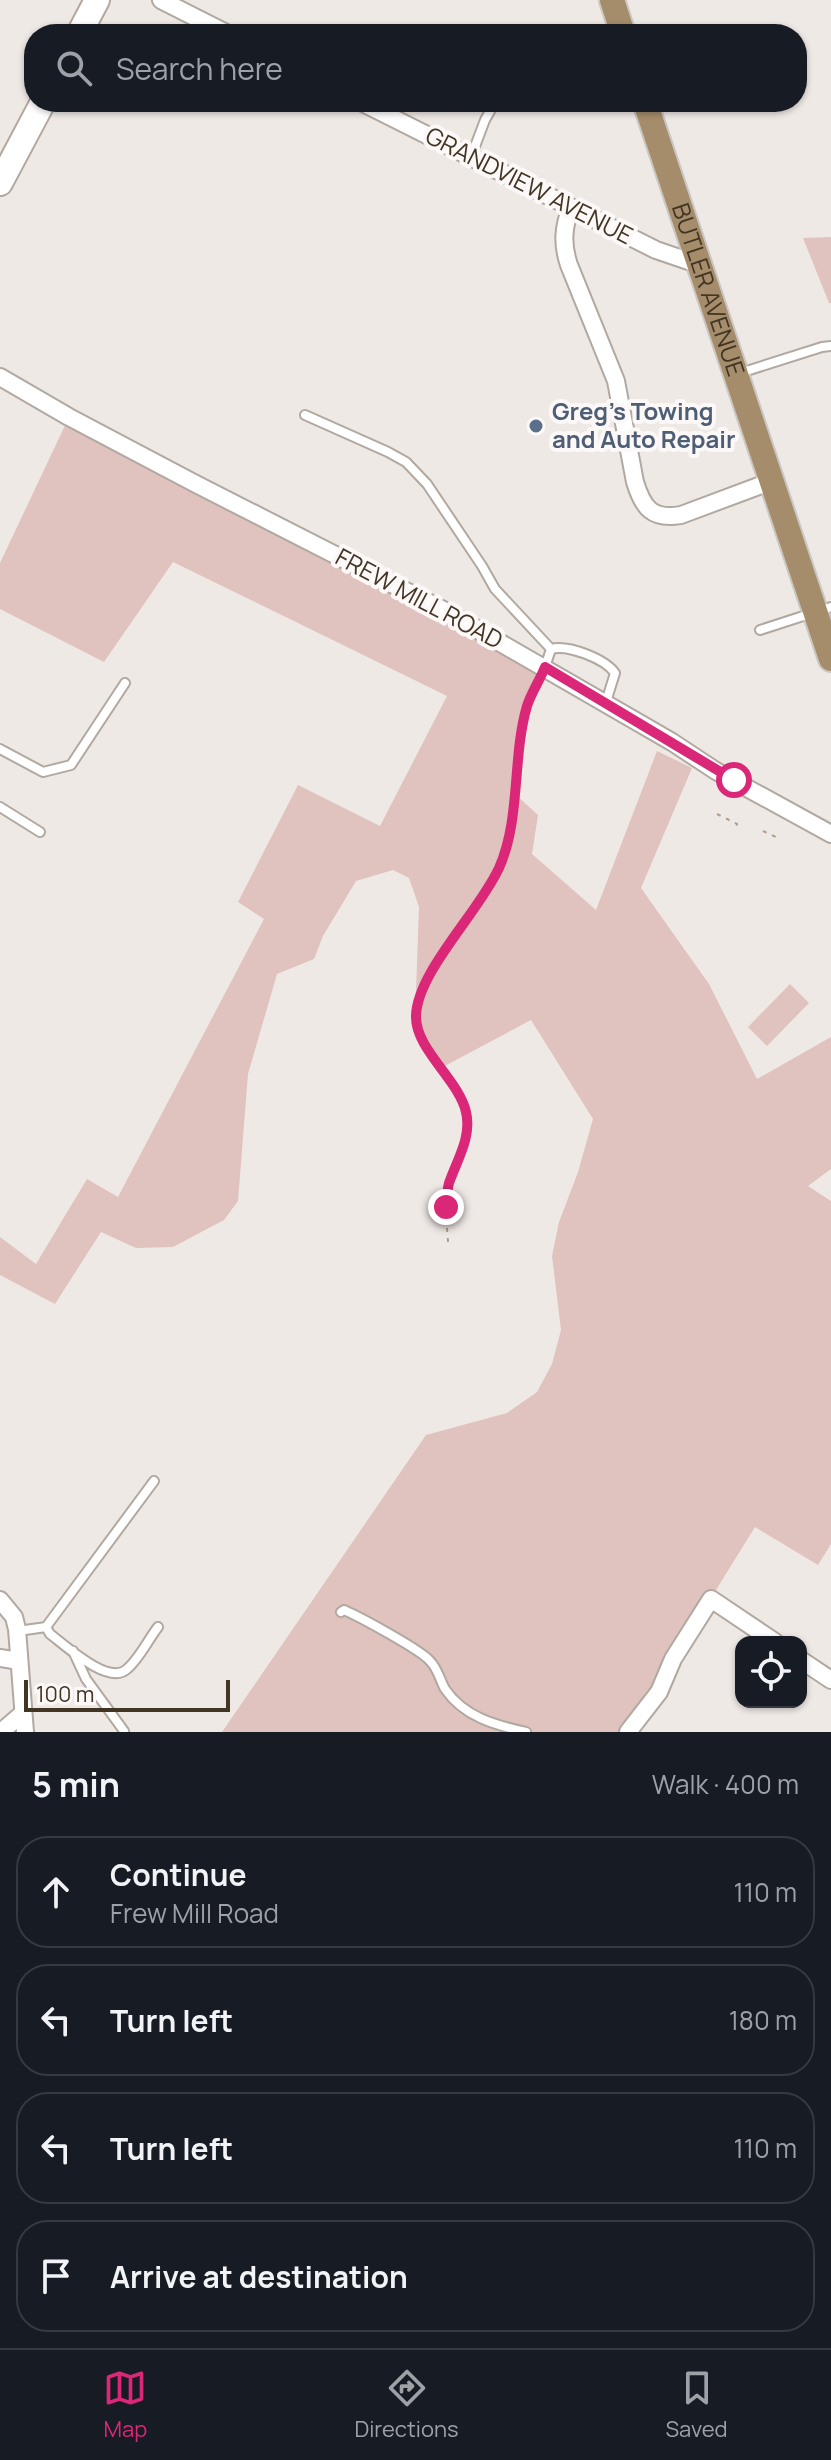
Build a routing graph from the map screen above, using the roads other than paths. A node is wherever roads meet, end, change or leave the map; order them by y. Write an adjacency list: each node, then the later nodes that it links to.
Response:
1 (97, 0): 4 (street)
2 (161, 0): 5 (street)
3 (612, 0): 6 (main road)
4 (84, 24)
5 (208, 24)
6 (620, 24)
7 (38, 112): 12 (street)
8 (381, 112): 11 (street, GRANDVIEW AVENUE)
9 (489, 112): 11 (lane)
10 (648, 112): 14 (main road, BUTLER AVENUE)
11 (471, 157): 13 (street, GRANDVIEW AVENUE)
12 (0, 183)
13 (571, 207): 14 (street, GRANDVIEW AVENUE); 19 (street)
14 (700, 265): 16 (main road, BUTLER AVENUE)
15 (831, 346): 16 (lane)
16 (737, 374): 19 (main road, BUTLER AVENUE)
17 (0, 377): 24 (street, FREW MILL ROAD)
18 (305, 415): 22 (lane)
19 (772, 481): 20 (main road, BUTLER AVENUE)
20 (823, 610): 21 (lane); 23 (main road, BUTLER AVENUE)
21 (760, 630)
22 (551, 649): 24 (lane); 26 (lane)
23 (831, 659)
24 (545, 667): 26 (street, FREW MILL ROAD)
25 (125, 683): 27 (lane)
26 (606, 702): 30 (street, FREW MILL ROAD)
27 (0, 749)
28 (0, 807): 29 (lane)
29 (40, 832)
30 (831, 834)
31 (154, 1481): 34 (lane)
32 (0, 1600): 36 (street)
33 (341, 1612): 47 (lane)
34 (46, 1627): 36 (lane); 38 (lane)
35 (158, 1627): 38 (lane)
36 (18, 1631): 40 (street)
37 (766, 1636): 48 (street)
38 (72, 1650): 44 (lane)
39 (0, 1658): 40 (street)
40 (19, 1661): 43 (street)
41 (807, 1664): 42 (street)
42 (831, 1680)
43 (23, 1713): 45 (street); 46 (street)
44 (124, 1731)
45 (1, 1732)
46 (25, 1732)
47 (526, 1732)
48 (628, 1732)

